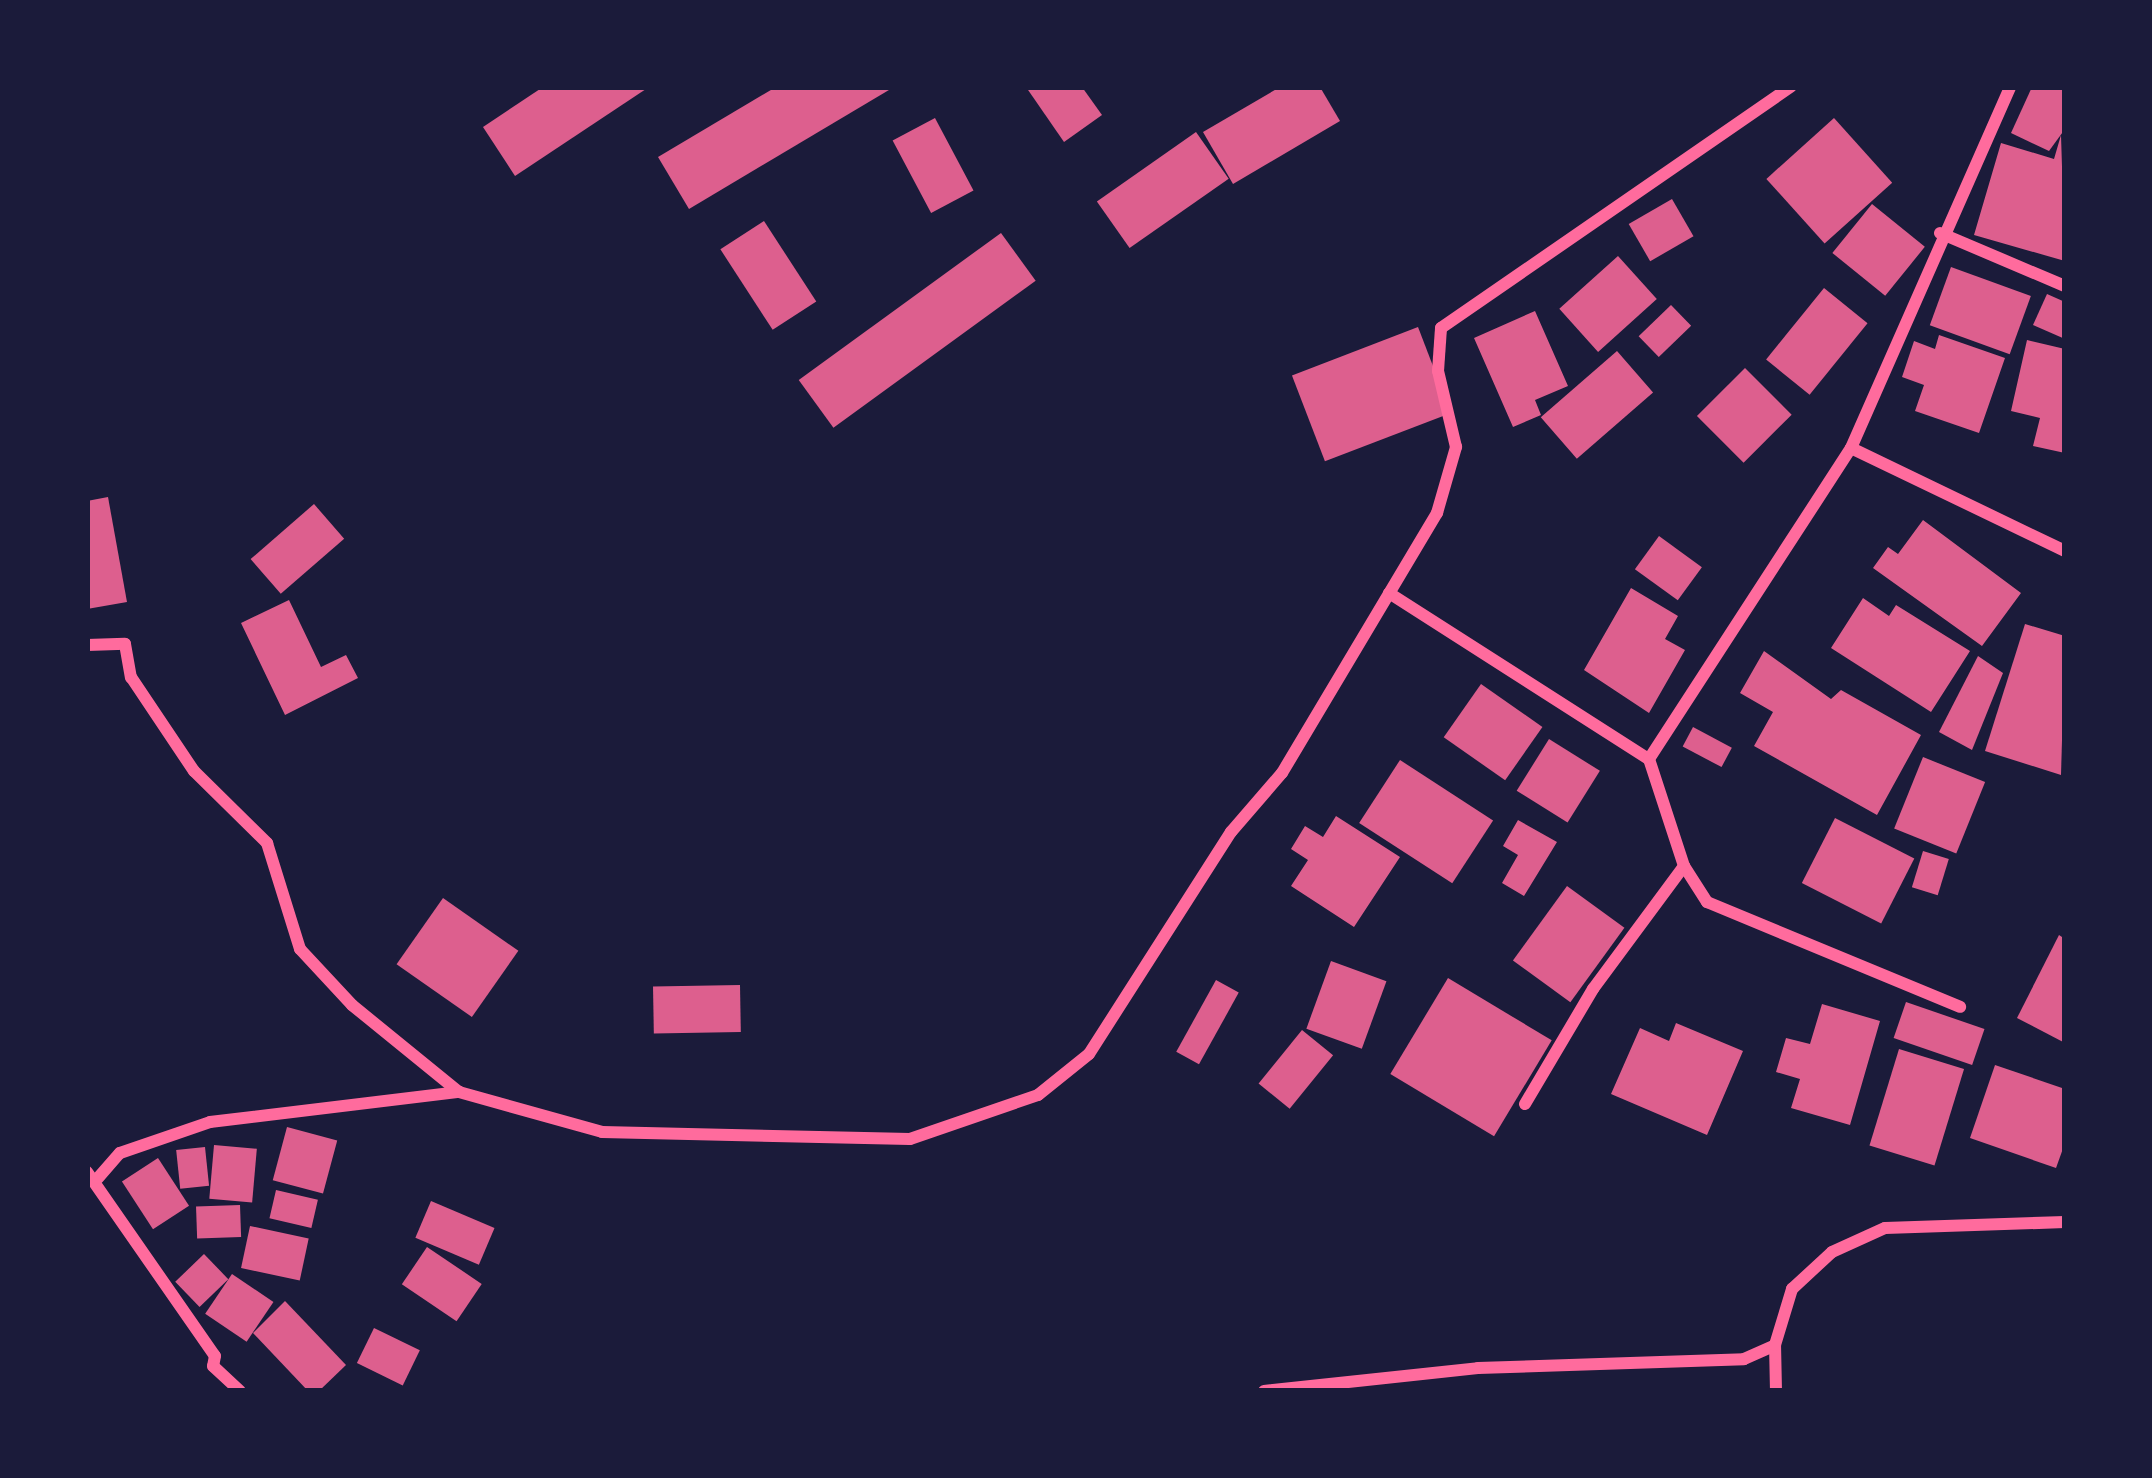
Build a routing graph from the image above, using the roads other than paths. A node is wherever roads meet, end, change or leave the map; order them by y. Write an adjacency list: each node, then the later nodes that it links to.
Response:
1 (1791, 87): 7 (street)
2 (2010, 87): 3 (street)
3 (1940, 232): 4 (street); 5 (street)
4 (2065, 286)
5 (1851, 448): 6 (street); 9 (street)
6 (2065, 551)
7 (1389, 593): 9 (street); 12 (street)
8 (87, 645): 12 (street)
9 (1649, 759): 10 (street)
10 (1684, 866): 11 (street); 13 (street)
11 (1960, 1007)
12 (459, 1092): 14 (street)
13 (1525, 1105)
14 (92, 1175): 17 (street)
15 (2065, 1222): 16 (street)
16 (1775, 1345): 18 (street); 19 (street)
17 (240, 1391)
18 (1264, 1391)
19 (1776, 1391)

